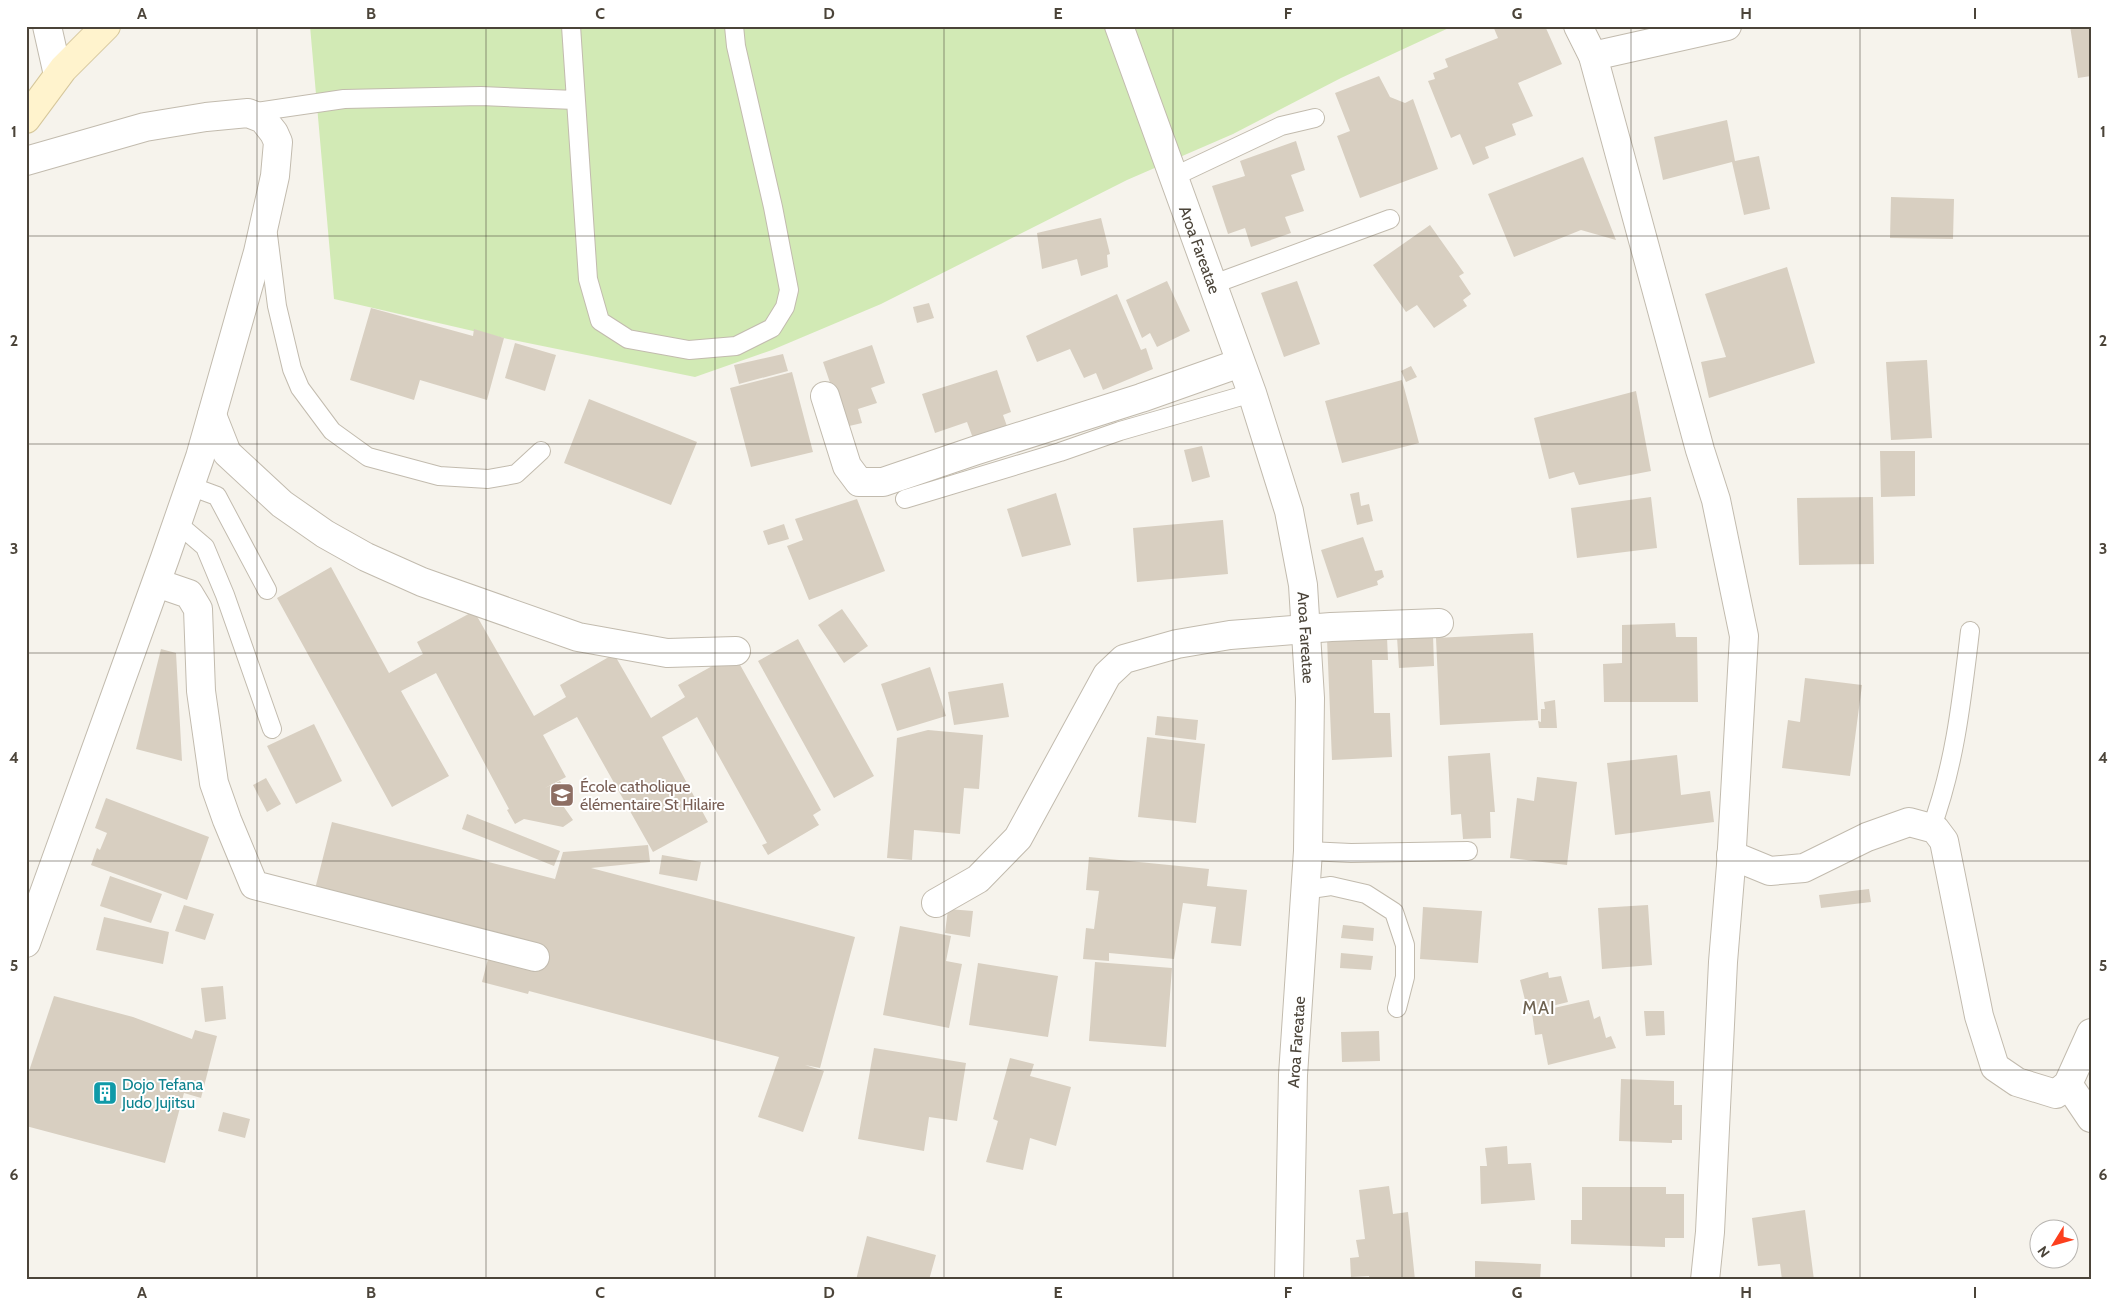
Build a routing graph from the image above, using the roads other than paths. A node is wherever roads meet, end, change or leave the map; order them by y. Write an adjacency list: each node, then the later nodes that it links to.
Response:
1 (46, 26): 9 (street)
2 (106, 26): 9 (main road)
3 (571, 26): 10 (lane)
4 (734, 26): 10 (lane)
5 (1119, 26): 15 (street, Aroa Fareatae)
6 (1578, 26): 8 (street)
7 (1727, 26): 8 (street)
8 (1593, 56): 37 (street)
9 (58, 75): 13 (main road)
10 (575, 100): 11 (lane)
11 (248, 113): 14 (street); 16 (street)
12 (1315, 118): 15 (lane)
13 (26, 119)
14 (26, 160)
15 (1173, 177): 18 (street, Aroa Fareatae)
16 (265, 219): 22 (street); 23 (lane)
17 (1390, 219): 18 (lane)
18 (1214, 284): 19 (street, Aroa Fareatae)
19 (1240, 363): 20 (street, Aroa Fareatae); 21 (street)
20 (1252, 393): 25 (lane); 30 (street, Aroa Fareatae)
21 (825, 396)
22 (212, 415): 24 (street); 32 (street)
23 (541, 451)
24 (190, 486): 26 (street); 28 (lane)
25 (905, 499)
26 (177, 523): 27 (street); 33 (lane)
27 (156, 583): 40 (street); 41 (street)
28 (266, 590)
29 (1439, 623): 30 (street)
30 (1306, 629): 35 (street, Aroa Fareatae); 39 (street)
31 (1970, 631): 34 (lane)
32 (736, 652)
33 (272, 729)
34 (1931, 829): 37 (street); 44 (street)
35 (1308, 851): 36 (lane); 38 (street, Aroa Fareatae)
36 (1468, 851)
37 (1731, 854): 47 (street)
38 (1304, 890): 42 (lane); 46 (street, Aroa Fareatae)
39 (936, 903)
40 (26, 943)
41 (535, 957)
42 (1397, 1008)
43 (2091, 1033): 44 (street)
44 (2068, 1084): 45 (street)
45 (2091, 1118)
46 (1288, 1279)
47 (1705, 1280)

